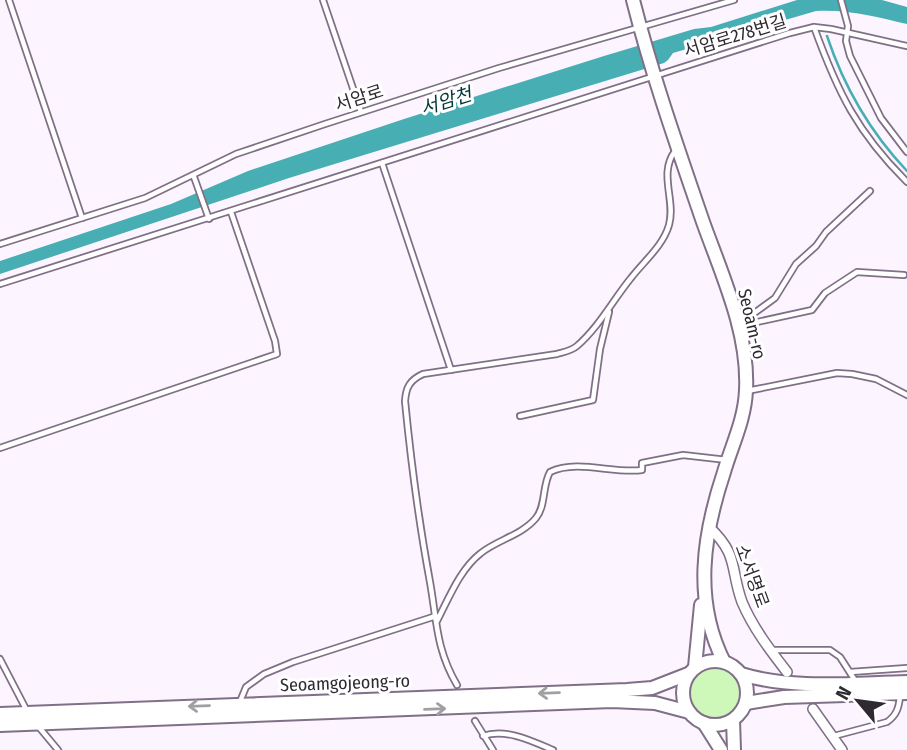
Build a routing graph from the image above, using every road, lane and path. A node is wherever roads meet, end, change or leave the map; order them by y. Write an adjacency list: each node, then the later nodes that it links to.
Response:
1 (9, 0): 19 (lane)
2 (323, 0): 11 (lane)
3 (633, 0): 6 (main road, Seoam-ro)
4 (734, 0): 6 (lane, 서암로)
5 (841, 0): 8 (lane)
6 (639, 26): 10 (main road, Seoam-ro); 11 (lane, 서암로)
7 (814, 27): 8 (lane, 서암로278번길); 10 (lane, 서암로278번길); 16 (lane)
8 (847, 33): 9 (lane, 서암로278번길); 13 (lane)
9 (907, 46)
10 (653, 74): 12 (main road, Seoam-ro); 14 (lane, 서암로278번길)
11 (361, 112): 15 (lane, 서암로)
12 (678, 148): 24 (lane); 25 (main road, Seoam-ro)
13 (907, 152)
14 (382, 163): 18 (lane, 서암로278번길); 26 (lane)
15 (195, 179): 19 (lane, 서암로); 20 (lane)
16 (907, 182)
17 (870, 191): 25 (lane)
18 (231, 212): 20 (lane, 서암로278번길); 30 (lane)
19 (82, 218): 21 (lane, 서암로)
20 (209, 219): 23 (lane, 서암로278번길)
21 (0, 244)
22 (904, 275): 25 (lane)
23 (0, 284)
24 (609, 311): 26 (lane); 29 (lane)
25 (737, 323): 27 (main road, Seoam-ro)
26 (451, 370): 34 (lane)
27 (746, 391): 28 (lane); 31 (main road, Seoam-ro)
28 (907, 396)
29 (520, 416)
30 (0, 448)
31 (728, 460): 32 (main road, Seoam-ro); 34 (lane)
32 (709, 527): 33 (main road, Seoam-ro); 35 (street, 소서명로)
33 (703, 584): 37 (main road, Seoam-ro); 39 (main road)
34 (436, 618): 43 (lane); 46 (lane)
35 (771, 650): 40 (street, 소서명로); 42 (lane)
36 (0, 659): 49 (lane)
37 (724, 662): 39 (main road); 41 (main road)
38 (907, 668): 42 (lane)
39 (692, 671): 46 (main road, Seoamgojeong-ro, one-way to 46); 48 (main road)
40 (787, 672)
41 (741, 674): 42 (main road); 45 (main road)
42 (853, 677): 44 (main road)
43 (457, 685)
44 (905, 689): 45 (main road); 57 (lane)
45 (746, 703): 51 (main road)
46 (239, 705): 49 (main road, Seoamgojeong-ro, one-way to 49)
47 (813, 709): 57 (street)
48 (688, 712): 53 (main road); 54 (main road, Seoamgojeong-ro, one-way to 48)
49 (28, 713): 50 (main road, Seoamgojeong-ro); 54 (lane)
50 (0, 714)
51 (733, 720): 53 (main road); 62 (main road)
52 (475, 721): 56 (lane)
53 (704, 723): 61 (main road)
54 (37, 724): 55 (main road, Seoamgojeong-ro); 58 (lane)
55 (0, 725)
56 (483, 736): 59 (lane); 60 (lane)
57 (833, 737): 63 (street)
58 (58, 750)
59 (493, 750)
60 (553, 750)
61 (721, 750)
62 (733, 750)
63 (842, 750)

